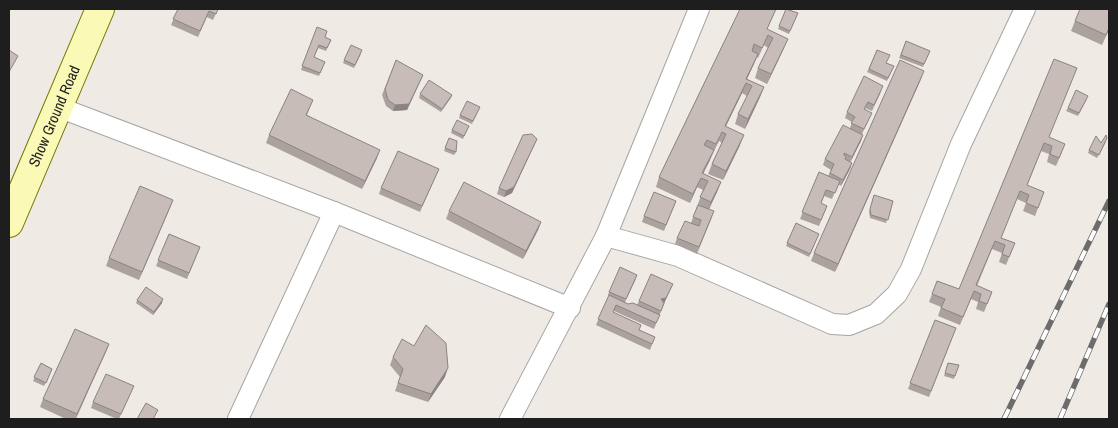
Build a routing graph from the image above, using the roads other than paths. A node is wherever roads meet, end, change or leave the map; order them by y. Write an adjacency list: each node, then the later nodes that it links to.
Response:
1 (100, 9): 4 (main road, Show Ground Road)
2 (699, 9): 7 (street)
3 (1025, 9): 7 (street)
4 (58, 107): 5 (street); 6 (main road, Show Ground Road)
5 (334, 212): 8 (street); 9 (street)
6 (9, 223)
7 (606, 236): 8 (street)
8 (570, 308): 10 (street)
9 (238, 419)
10 (510, 419)

